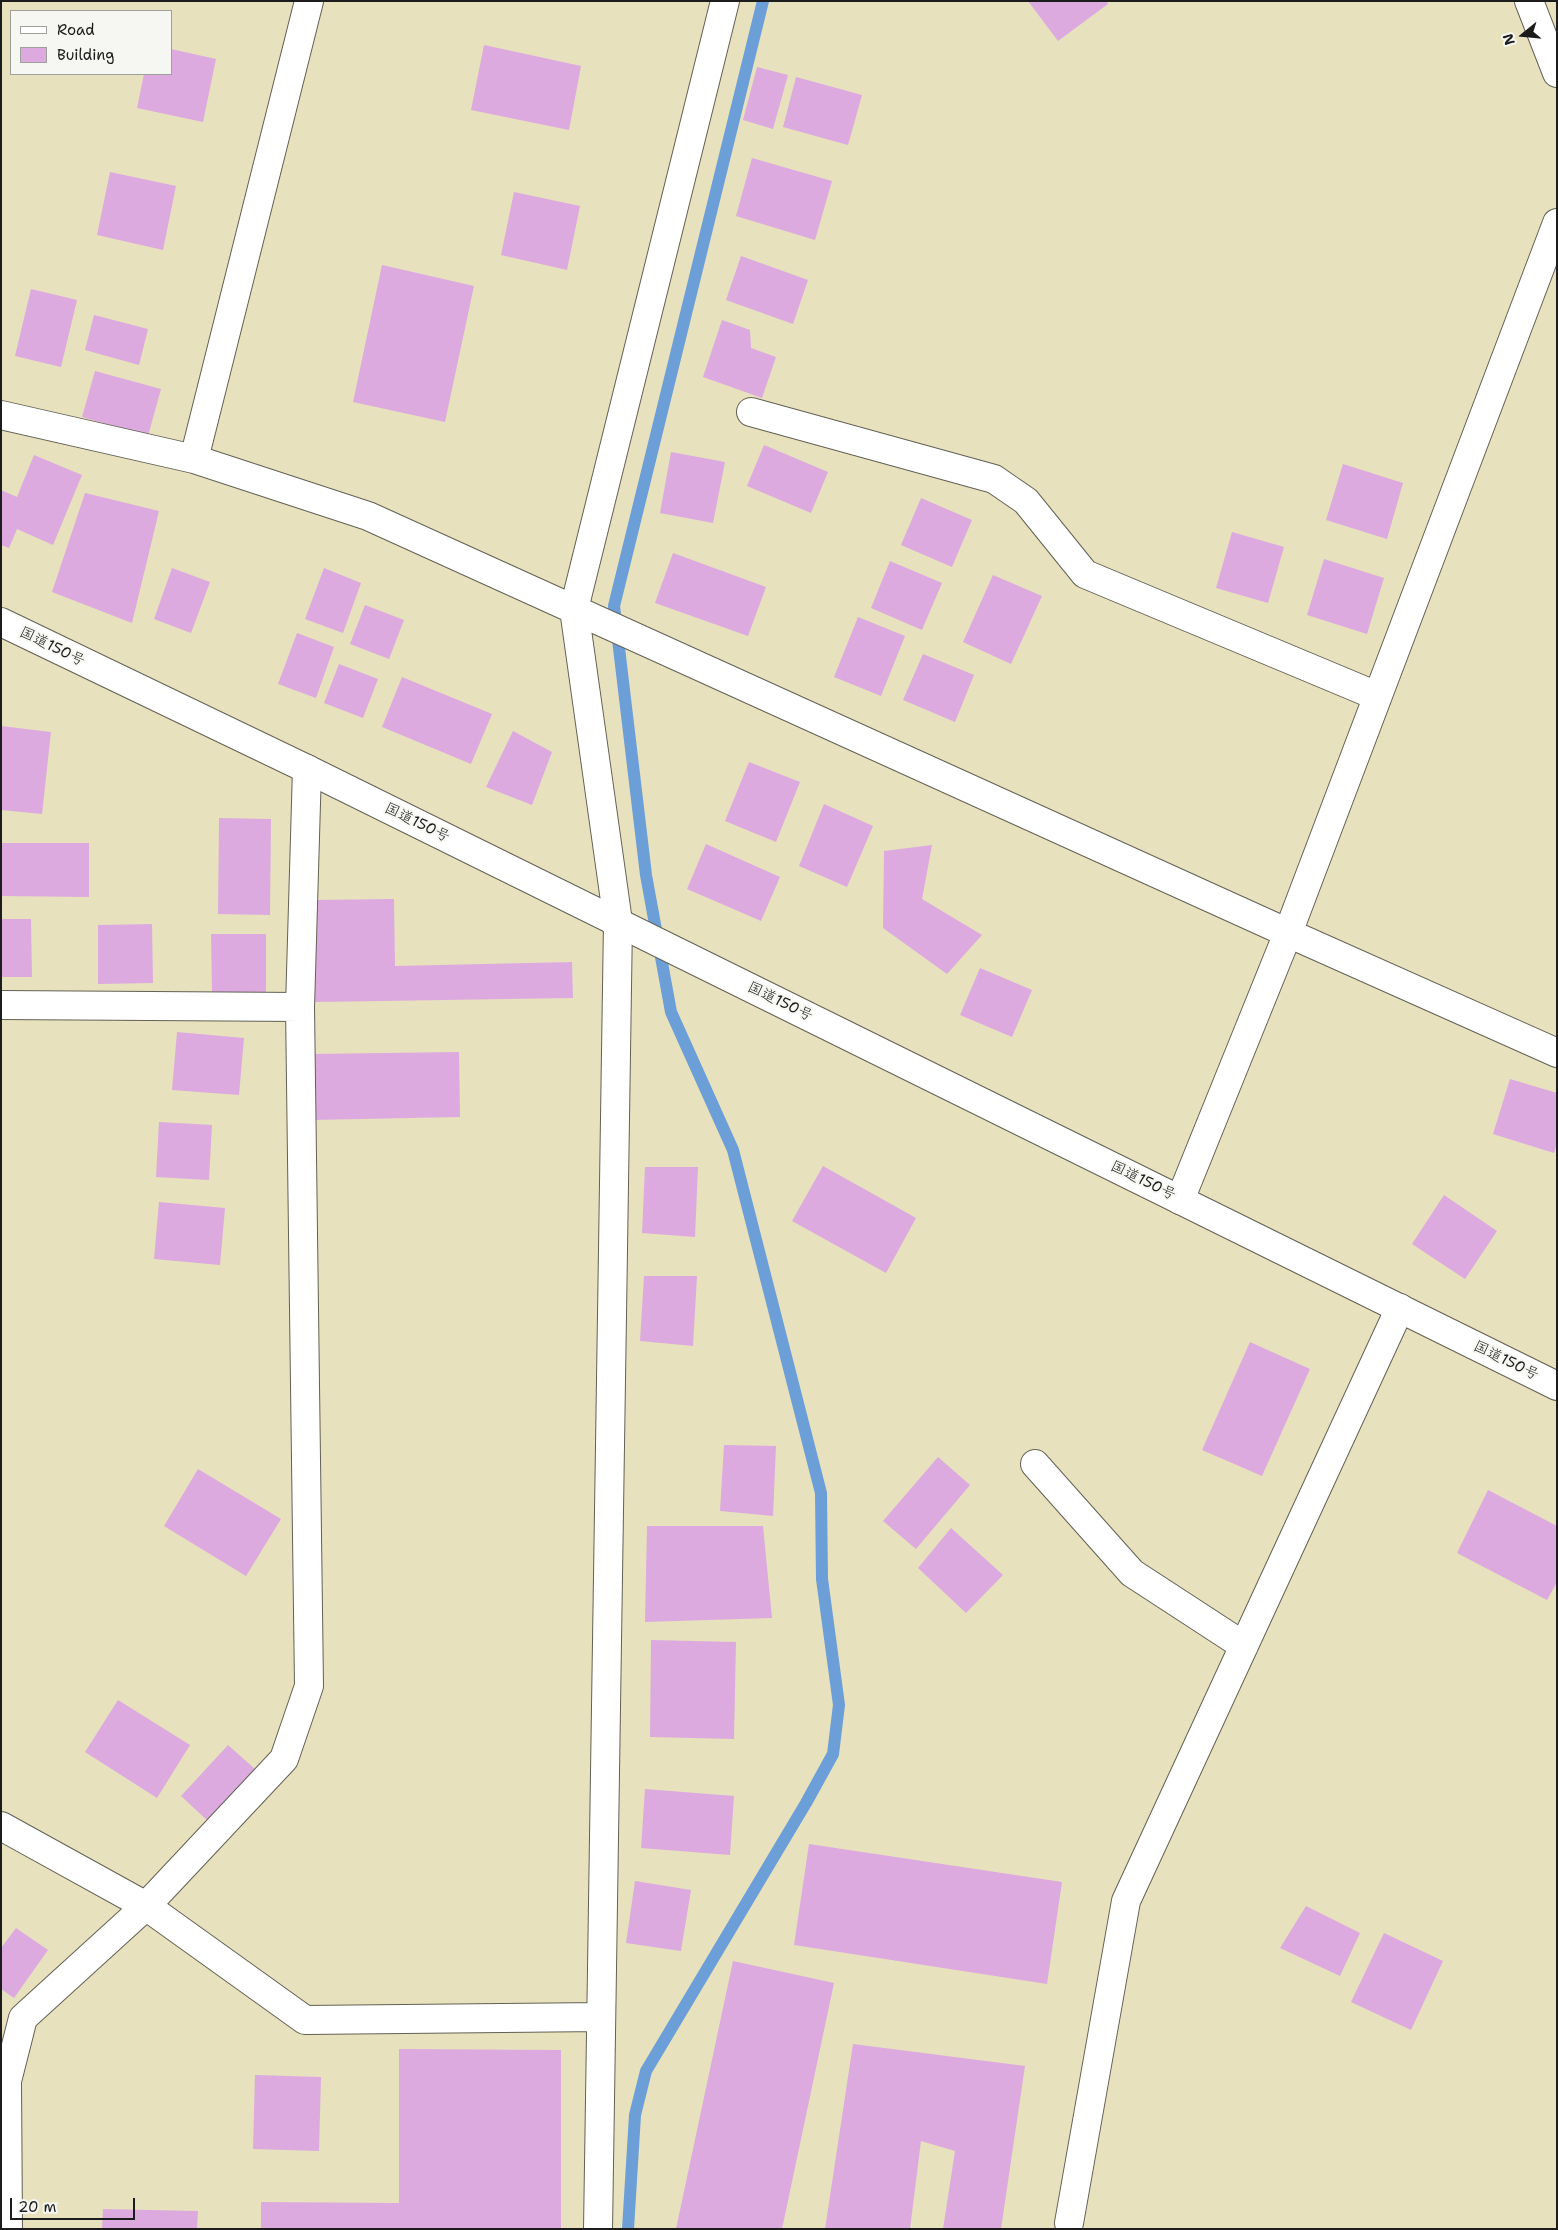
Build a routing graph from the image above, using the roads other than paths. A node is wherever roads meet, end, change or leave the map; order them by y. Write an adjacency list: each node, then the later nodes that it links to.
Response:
1 (309, 1): 8 (main road)
2 (725, 1): 9 (main road)
3 (1529, 1): 4 (main road)
4 (1557, 73)
5 (1557, 223): 11 (main road)
6 (751, 412): 11 (main road)
7 (1, 415): 8 (main road)
8 (194, 459): 9 (main road)
9 (574, 609): 13 (main road); 14 (main road)
10 (1, 622): 12 (main road, 国道150号)
11 (1377, 696): 14 (main road)
12 (307, 769): 13 (main road, 国道150号); 16 (main road)
13 (618, 922): 18 (main road, 国道150号); 25 (main road)
14 (1288, 933): 17 (main road); 18 (main road)
15 (1, 1005): 16 (main road)
16 (300, 1007): 24 (main road)
17 (1557, 1053)
18 (1180, 1200): 19 (main road, 国道150号)
19 (1400, 1308): 20 (main road, 国道150号); 22 (main road)
20 (1557, 1386)
21 (1035, 1464): 22 (main road)
22 (1244, 1646): 26 (main road)
23 (1, 1826): 24 (main road)
24 (146, 1906): 25 (main road); 27 (main road)
25 (601, 2017): 28 (main road)
26 (1069, 2223)
27 (8, 2229)
28 (598, 2229)

